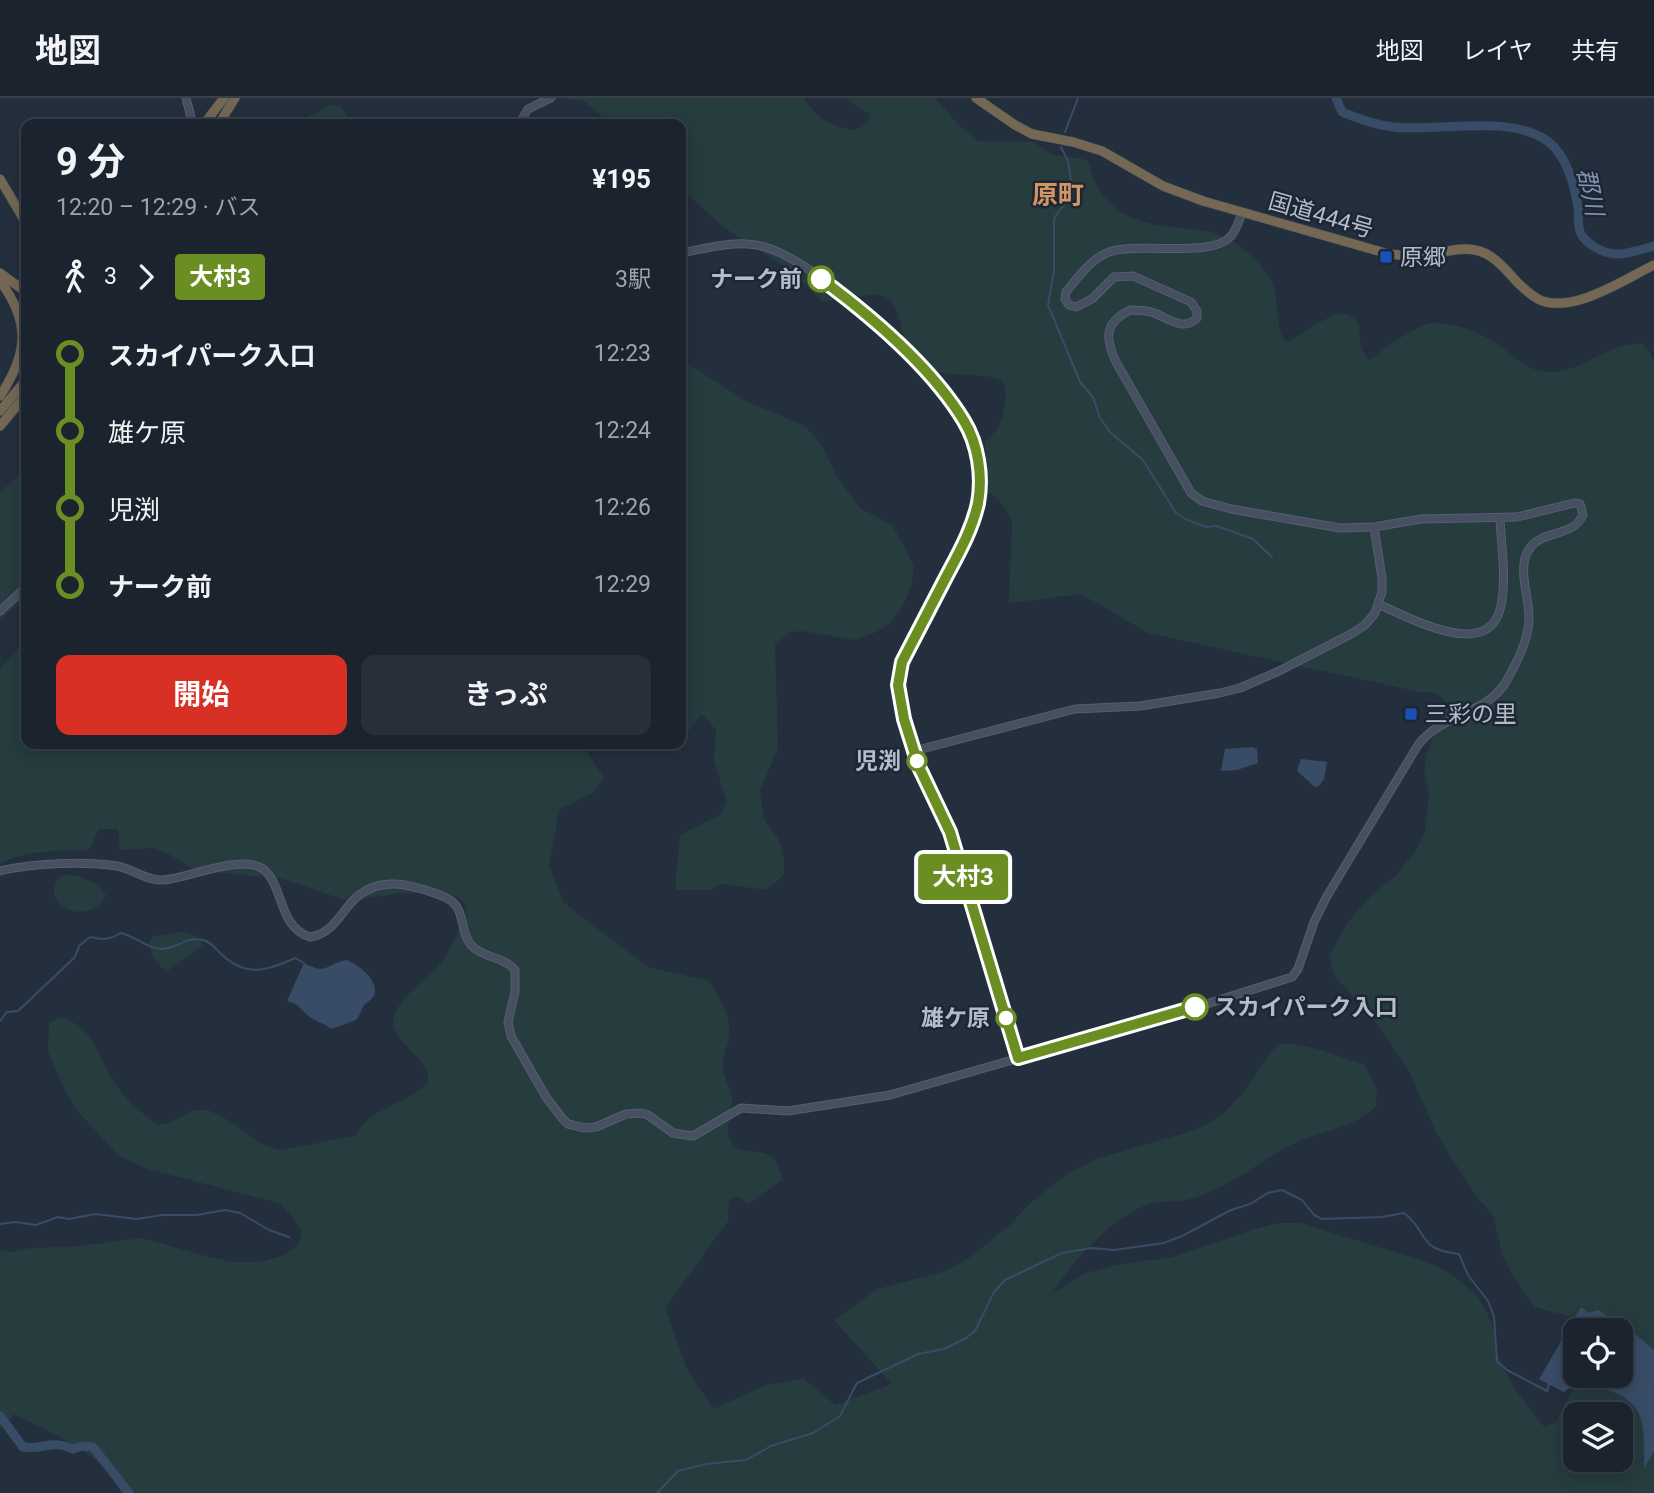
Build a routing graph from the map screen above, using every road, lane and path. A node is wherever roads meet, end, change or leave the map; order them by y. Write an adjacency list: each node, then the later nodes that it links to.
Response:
1 (186, 98): 7 (street)
2 (224, 98): 8 (highway)
3 (235, 98): 9 (highway)
4 (240, 98): 10 (highway)
5 (551, 98): 11 (street)
6 (976, 98): 13 (highway, 国道444号)
7 (191, 119)
8 (209, 119)
9 (222, 119)
10 (228, 119)
11 (522, 119)
12 (0, 179): 14 (highway)
13 (1242, 213): 16 (highway, 国道444号); 28 (street)
14 (21, 215)
15 (686, 252): 32 (street)
16 (1654, 265)
17 (0, 273): 19 (highway)
18 (0, 281): 20 (highway)
19 (21, 288)
20 (21, 326)
21 (21, 347): 23 (highway)
22 (21, 386): 25 (highway)
23 (0, 396)
24 (21, 401): 26 (highway)
25 (0, 411)
26 (0, 426)
27 (1500, 518): 28 (street); 30 (street); 34 (street)
28 (1374, 527): 30 (street)
29 (21, 592): 31 (street)
30 (1380, 605): 32 (street)
31 (0, 611)
32 (914, 751): 34 (street)
33 (0, 871): 34 (street)
34 (1018, 1058)

